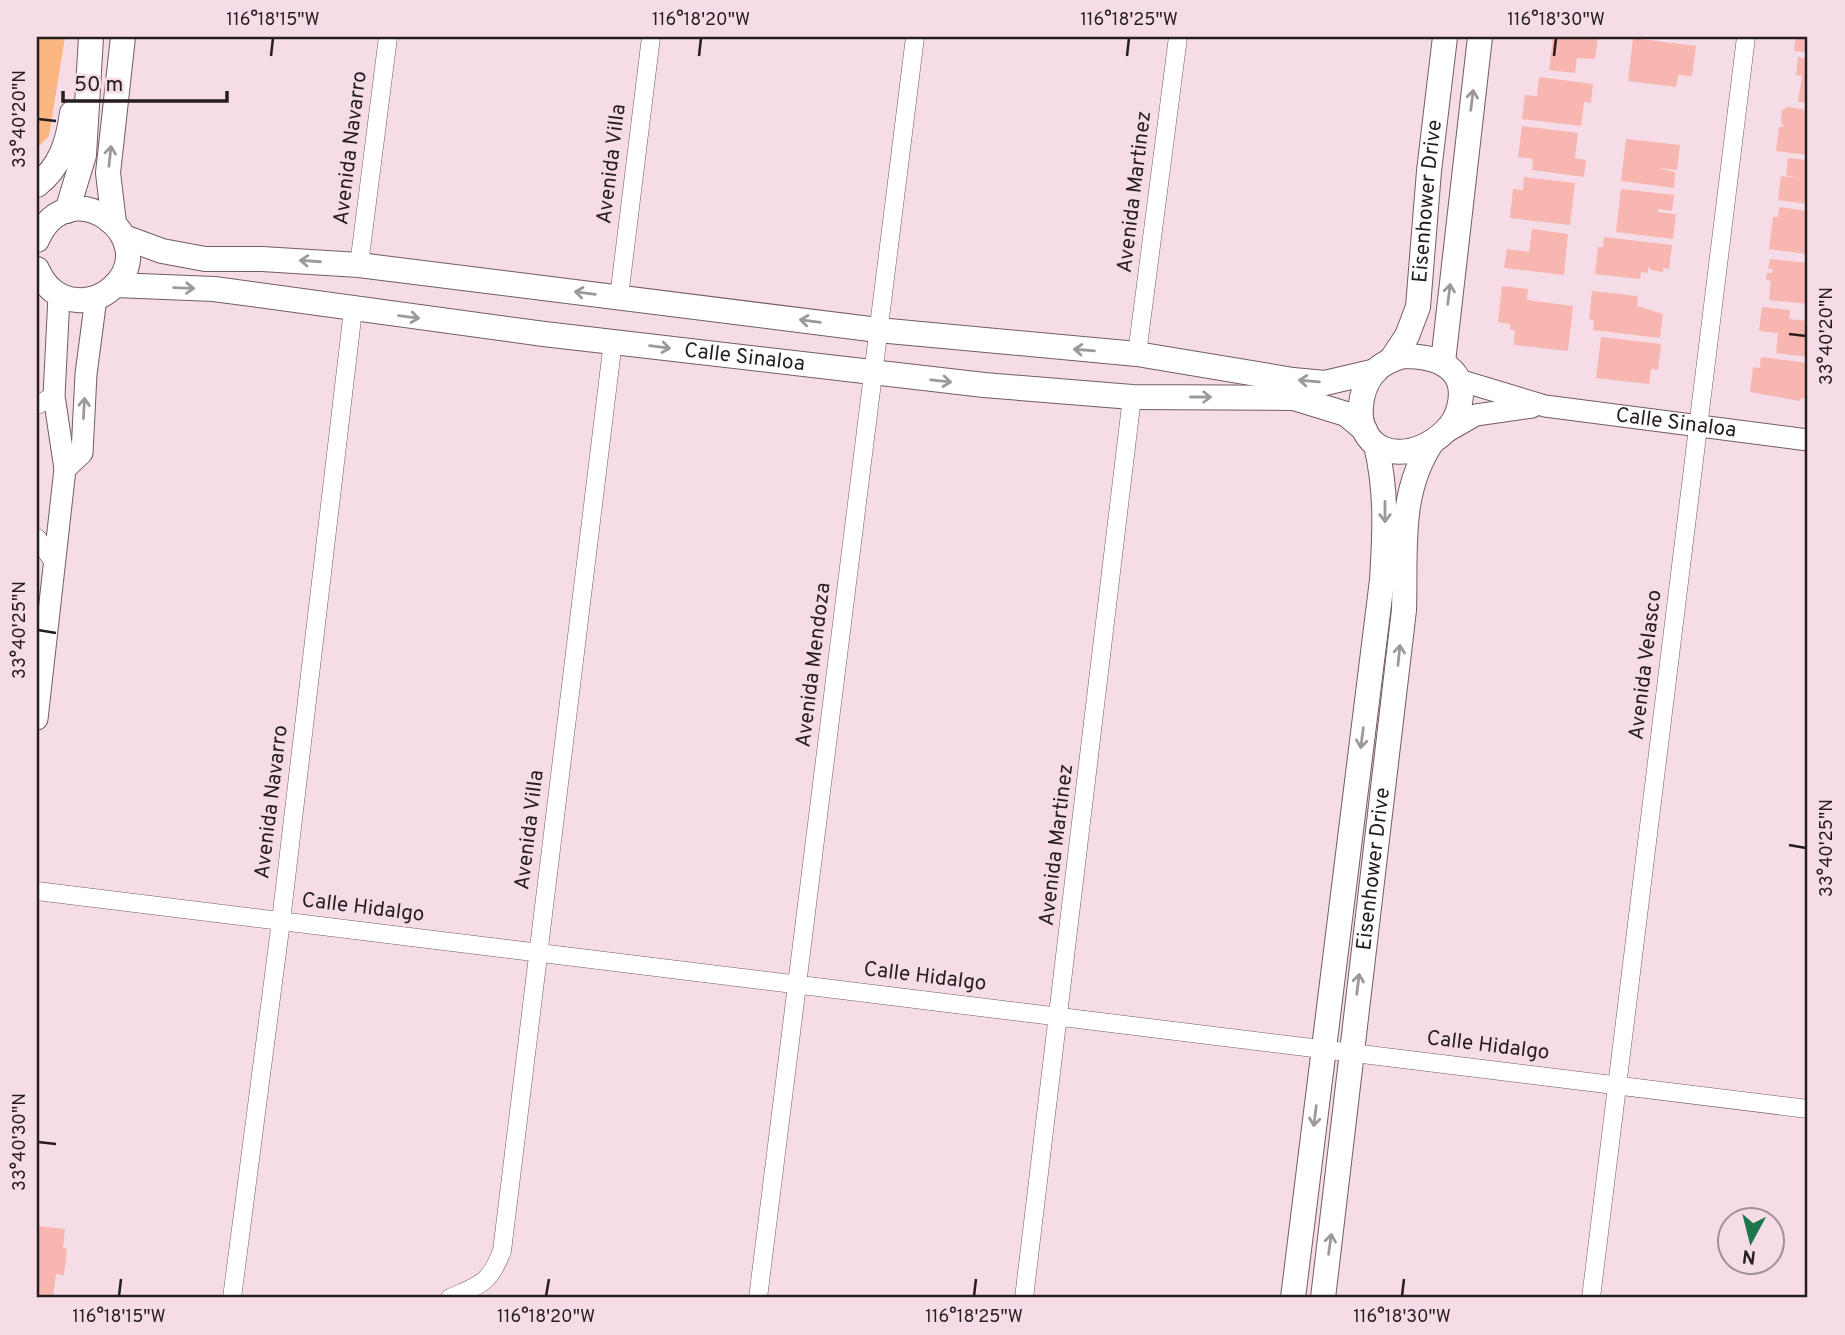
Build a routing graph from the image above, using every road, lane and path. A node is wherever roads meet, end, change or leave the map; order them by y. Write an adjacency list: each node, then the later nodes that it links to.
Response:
1 (123, 37): 12 (main road, one-way to 1)
2 (388, 37): 13 (street, Avenida Navarro)
3 (651, 37): 17 (street, Avenida Villa)
4 (915, 37): 19 (street, Avenida Mendoza)
5 (1178, 37): 21 (street, Avenida Martinez)
6 (1445, 37): 22 (main road, Eisenhower Drive)
7 (1480, 37): 23 (main road, Eisenhower Drive, one-way to 7)
8 (1746, 37): 28 (street, Avenida Velasco)
9 (91, 45): 10 (main road); 11 (main road)
10 (37, 185)
11 (47, 223): 12 (main road)
12 (119, 230): 13 (main road, one-way to 12); 15 (main road)
13 (359, 264): 17 (main road, one-way to 13)
14 (37, 269): 16 (main road)
15 (106, 292): 16 (main road, Calle Sinaloa); 18 (main road, Calle Sinaloa, one-way to 18); 32 (street, one-way to 15)
16 (59, 296): 26 (street)
17 (619, 297): 19 (main road, one-way to 17)
18 (353, 310): 20 (main road, Calle Sinaloa, one-way to 20); 38 (street, Avenida Navarro)
19 (878, 330): 21 (main road, one-way to 19); 24 (street, Avenida Mendoza)
20 (613, 341): 24 (main road, Calle Sinaloa, one-way to 24); 39 (street, Avenida Villa)
21 (1137, 354): 22 (main road, one-way to 21)
22 (1383, 365): 23 (main road); 30 (main road)
23 (1451, 371): 27 (street, Calle Sinaloa); 29 (main road)
24 (873, 373): 25 (main road, Calle Sinaloa, one-way to 25); 40 (street, Avenida Mendoza)
25 (1132, 397): 30 (main road, Calle Sinaloa, one-way to 30); 41 (street, Avenida Martinez)
26 (45, 401): 32 (street)
27 (1545, 406): 28 (street, Calle Sinaloa); 29 (street, Calle Sinaloa)
28 (1698, 426): 31 (street, Calle Sinaloa); 44 (street, Avenida Velasco)
29 (1440, 436): 30 (main road); 43 (main road, Eisenhower Drive, one-way to 29)
30 (1371, 438): 42 (main road, Eisenhower Drive, one-way to 42)
31 (1808, 440)
32 (65, 469): 34 (street)
33 (37, 538): 34 (street)
34 (55, 564): 35 (street)
35 (38, 696): 36 (street)
36 (37, 719)
37 (37, 891): 38 (street, Calle Hidalgo)
38 (281, 921): 39 (street, Calle Hidalgo); 47 (street, Avenida Navarro)
39 (538, 953): 40 (street, Calle Hidalgo); 48 (street, Avenida Villa)
40 (798, 984): 41 (street, Calle Hidalgo); 46 (street, Avenida Mendoza)
41 (1060, 1017): 42 (street, Calle Hidalgo); 49 (street, Avenida Martinez)
42 (1322, 1048): 43 (street, Calle Hidalgo); 50 (main road, Eisenhower Drive, one-way to 50)
43 (1350, 1052): 44 (street, Calle Hidalgo); 51 (main road, Eisenhower Drive, one-way to 43)
44 (1617, 1085): 45 (street, Calle Hidalgo); 52 (street, Avenida Velasco)
45 (1808, 1109)
46 (759, 1295)
47 (232, 1298)
48 (450, 1298)
49 (1024, 1298)
50 (1293, 1298)
51 (1323, 1298)
52 (1591, 1298)

